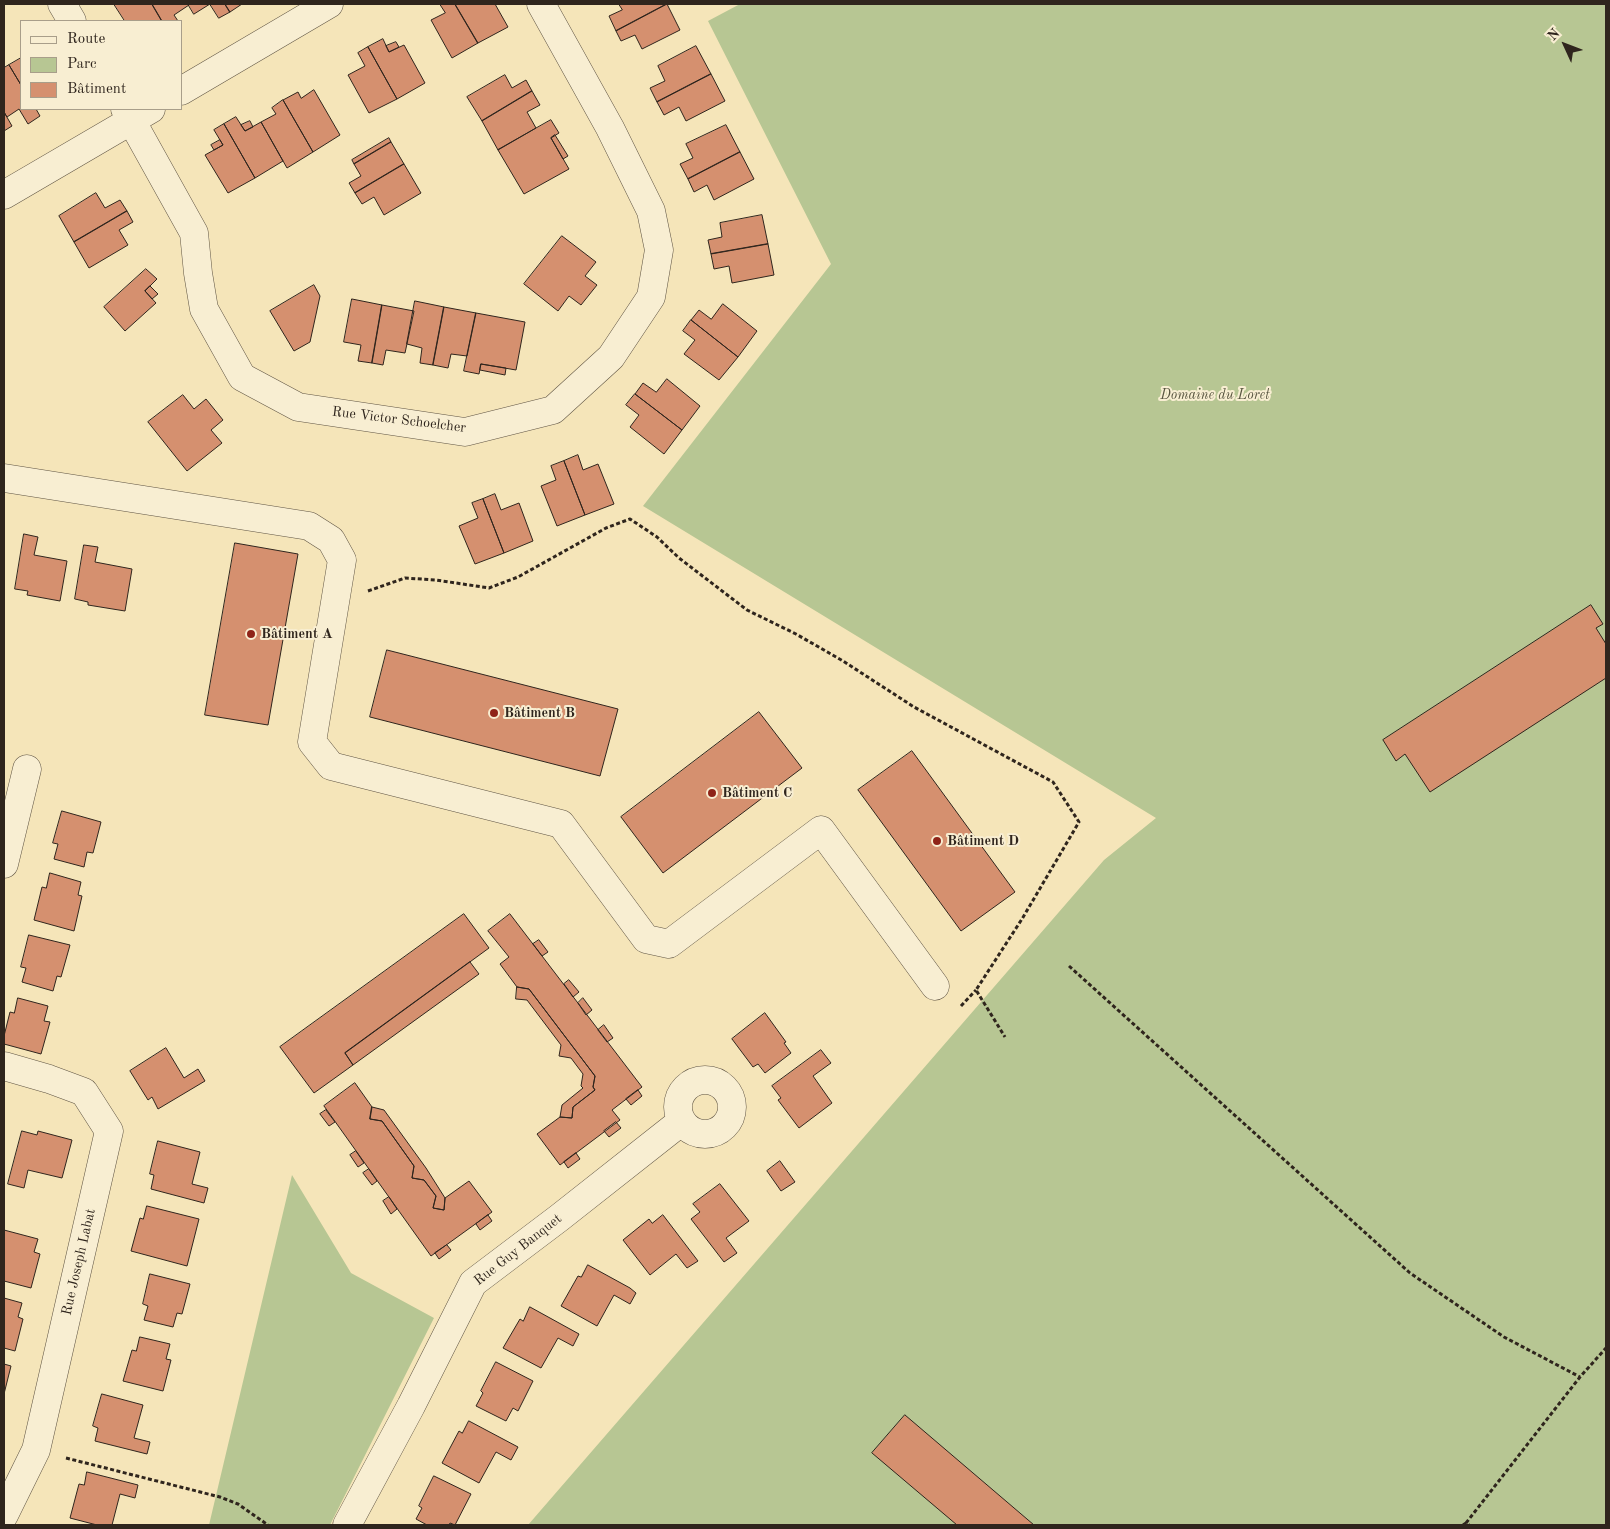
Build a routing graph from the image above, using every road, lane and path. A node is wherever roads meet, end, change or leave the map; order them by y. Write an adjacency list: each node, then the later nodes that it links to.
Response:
1 (62, 4): 4 (street)
2 (329, 4): 5 (street)
3 (541, 4): 6 (street, Rue Victor Schoelcher)
4 (71, 20)
5 (182, 90)
6 (136, 113): 7 (street)
7 (4, 195)
8 (4, 478): 9 (street)
9 (338, 586): 13 (street); 14 (path)
10 (27, 769): 11 (street)
11 (4, 864)
12 (1069, 966): 18 (path)
13 (935, 986)
14 (1005, 1037)
15 (4, 1066): 19 (street, Rue Joseph Labat)
16 (682, 1121): 23 (street, Rue Guy Banquet)
17 (1606, 1348): 18 (path)
18 (1580, 1377): 21 (path)
19 (36, 1450): 20 (street, Rue Joseph Labat); 22 (path)
20 (4, 1515)
21 (1466, 1524)
22 (268, 1525)
23 (347, 1525)

